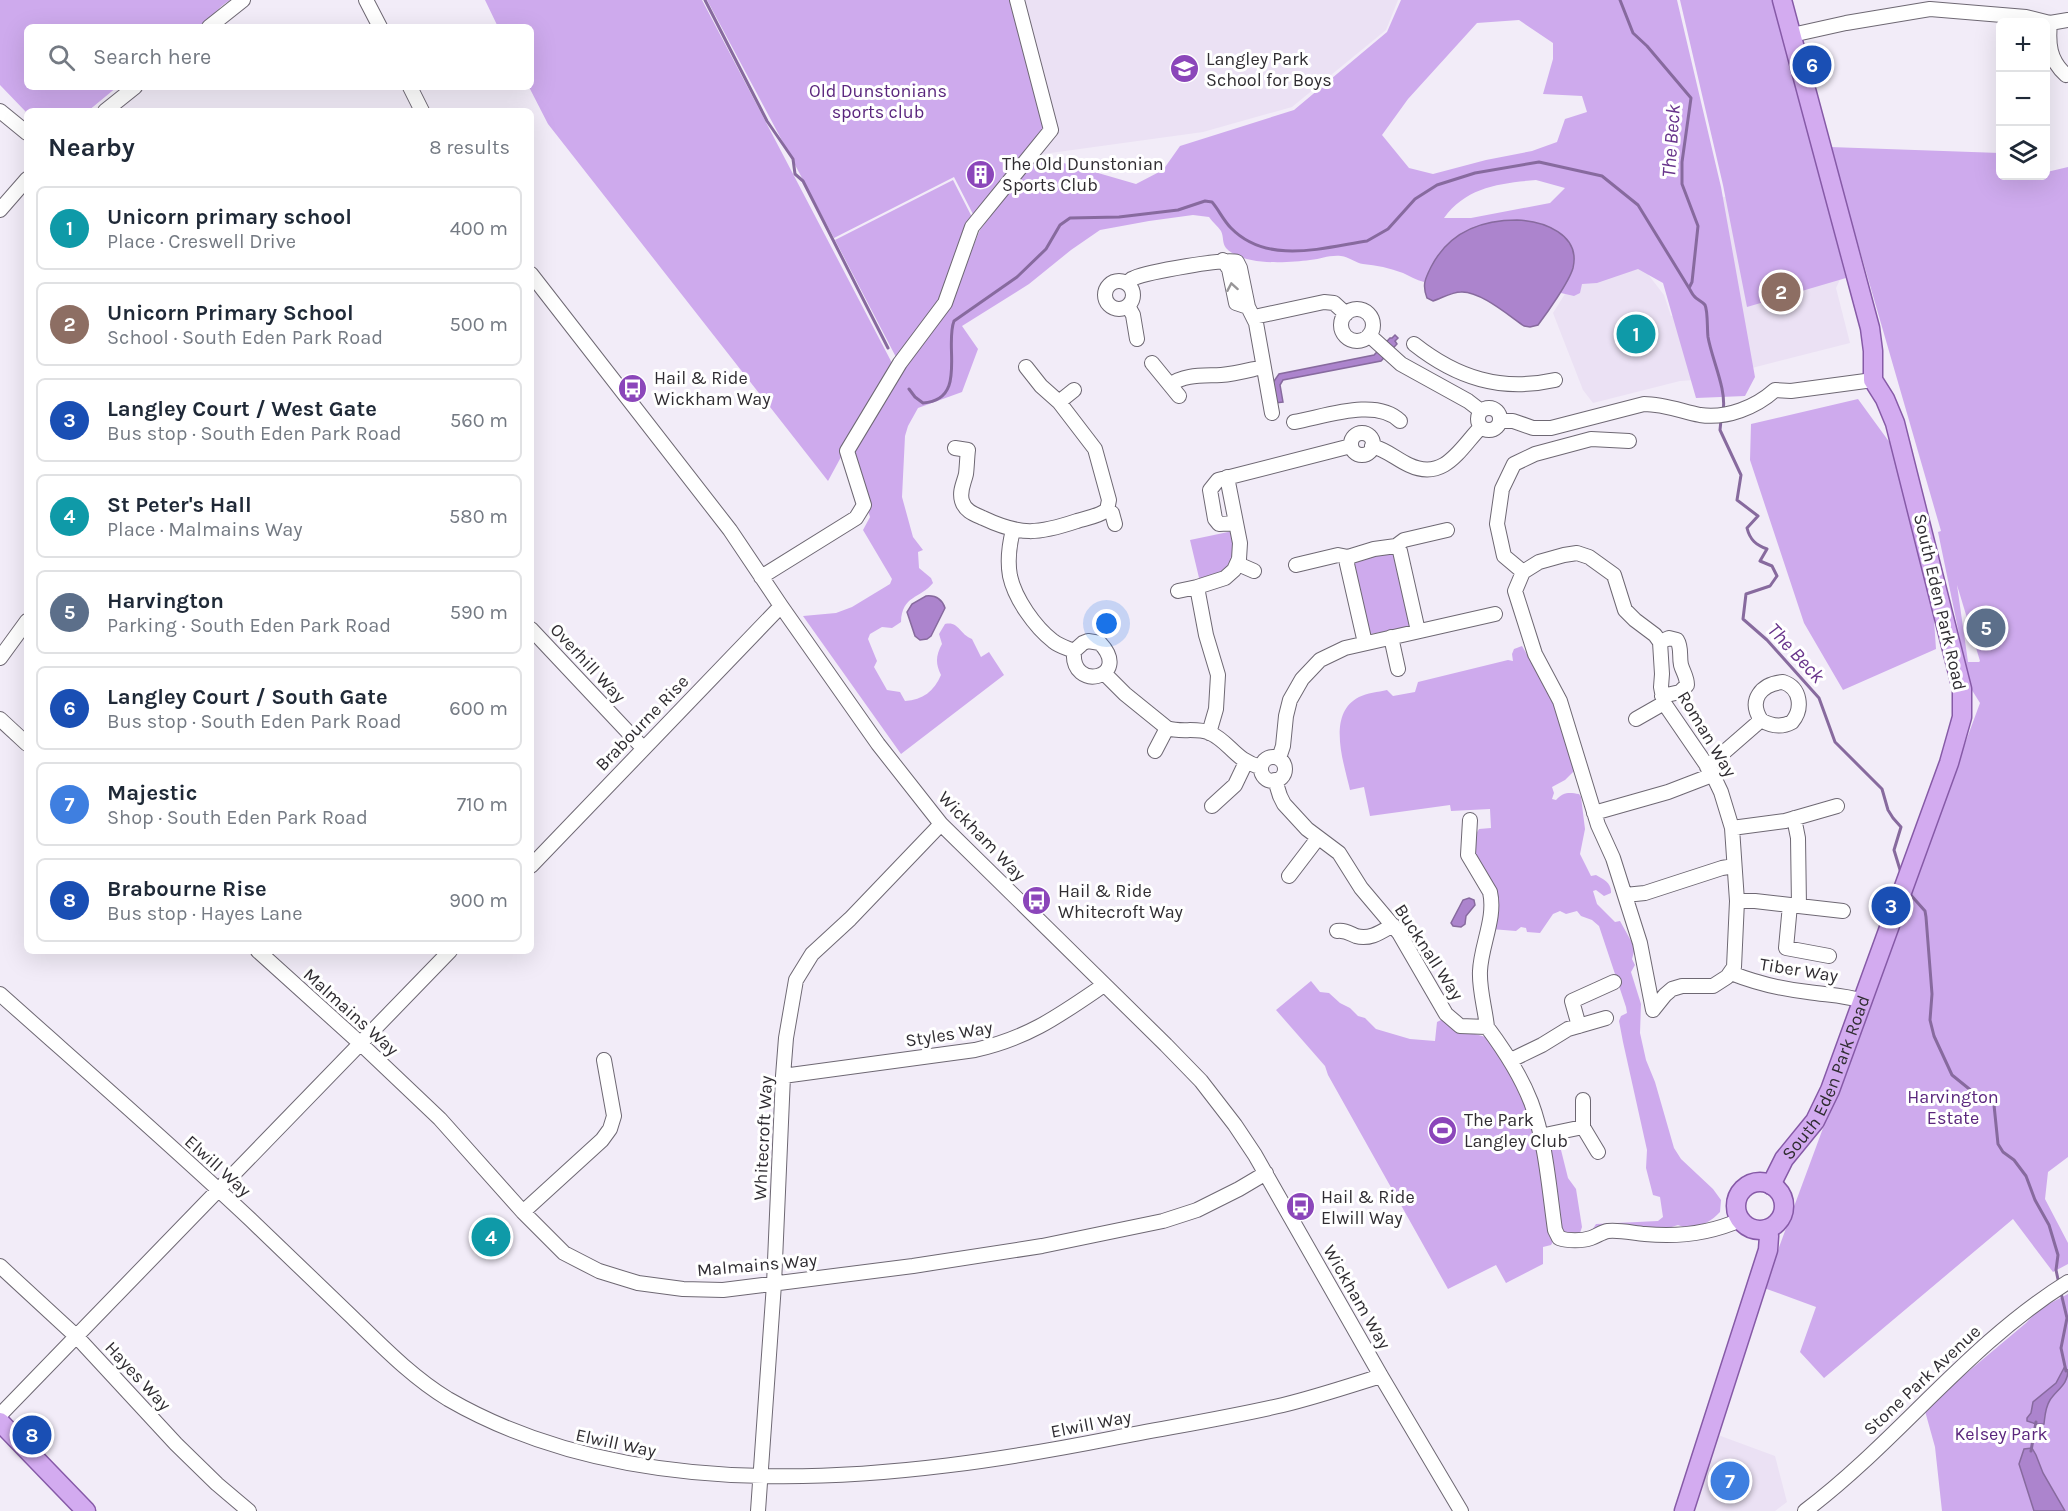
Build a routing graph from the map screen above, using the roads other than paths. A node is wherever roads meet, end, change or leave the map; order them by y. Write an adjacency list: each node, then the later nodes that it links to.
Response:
1 (243, 0): 8 (street)
2 (366, 0): 9 (street)
3 (1017, 0): 63 (street)
4 (1782, 0): 10 (main road, South Eden Park Road)
5 (2031, 18): 10 (street)
6 (2068, 20): 7 (street)
7 (2050, 22)
8 (213, 24)
9 (378, 24)
10 (1792, 35): 33 (main road, South Eden Park Road)
11 (2050, 50): 12 (street)
12 (2068, 74)
13 (131, 90): 15 (street)
14 (412, 90): 16 (street)
15 (109, 108)
16 (420, 108)
17 (0, 111): 18 (street)
18 (24, 131)
19 (24, 187): 20 (street)
20 (0, 210)
21 (534, 278): 63 (street, Wickham Way)
22 (1127, 283): 23 (street); 23 (street); 24 (street)
23 (1128, 306): 27 (street)
24 (1251, 312): 25 (street); 31 (street)
25 (1346, 314): 26 (street); 26 (street)
26 (1369, 335): 40 (street)
27 (1137, 339)
28 (1414, 344): 34 (street)
29 (1152, 363): 35 (street)
30 (1026, 366): 38 (street)
31 (1263, 367): 35 (street); 41 (street)
32 (1555, 380): 34 (street)
33 (1873, 380): 43 (street); 116 (main road, South Eden Park Road)
34 (1496, 383): 40 (street)
35 (1170, 385): 37 (street)
36 (1074, 390): 38 (street)
37 (1179, 396)
38 (1059, 402): 52 (street)
39 (1366, 409): 42 (street); 44 (street); 46 (street)
40 (1486, 410): 43 (street); 45 (street)
41 (1272, 413)
42 (1400, 421)
43 (1500, 421): 45 (street)
44 (1294, 422)
45 (1481, 427): 49 (street)
46 (1363, 433): 48 (street); 49 (street)
47 (1629, 441): 62 (street)
48 (1351, 446): 49 (street); 51 (street)
49 (1372, 446)
50 (968, 449): 55 (street)
51 (1227, 477): 54 (street); 54 (street)
52 (1107, 510): 53 (street); 55 (street)
53 (1115, 524)
54 (1236, 526): 59 (street)
55 (1013, 530): 74 (street)
56 (1447, 530): 57 (street)
57 (1396, 546): 58 (street); 69 (street)
58 (1348, 557): 60 (street); 73 (street)
59 (1238, 564): 61 (street); 64 (street)
60 (1296, 565)
61 (1254, 571)
62 (1523, 572): 72 (street); 94 (street)
63 (761, 578): 66 (street, Wickham Way)
64 (1197, 587): 65 (street); 83 (street)
65 (1178, 591)
66 (781, 606): 85 (street, Brabourne Rise); 97 (street, Wickham Way)
67 (1495, 614): 69 (street)
68 (24, 625): 75 (street)
69 (1418, 631): 71 (street)
70 (534, 632): 85 (street, Overhill Way)
71 (1391, 637): 73 (street); 76 (street)
72 (1660, 642): 78 (street, Roman Way); 78 (street)
73 (1365, 643): 87 (street)
74 (1074, 651): 77 (street); 77 (street)
75 (0, 658)
76 (1398, 669)
77 (1105, 674): 82 (street)
78 (1663, 700): 80 (street); 90 (street, Roman Way)
79 (0, 719): 84 (street)
80 (1636, 719)
81 (1761, 720): 90 (street)
82 (1167, 728): 83 (street); 86 (street)
83 (1209, 732): 88 (street, Bucknall Way)
84 (24, 741)
85 (643, 748): 100 (street, Brabourne Rise)
86 (1155, 751)
87 (1279, 758): 89 (street); 91 (street)
88 (1246, 762): 89 (street, Bucknall Way); 92 (street)
89 (1261, 767): 91 (street, Bucknall Way)
90 (1709, 770): 94 (street); 98 (street, Roman Way)
91 (1275, 780): 99 (street, Bucknall Way)
92 (1212, 806)
93 (1837, 806): 95 (street)
94 (1594, 813): 103 (street)
95 (1794, 818): 98 (street); 105 (street)
96 (1470, 820): 119 (street)
97 (941, 824): 114 (street, Wickham Way); 123 (street, Whitecroft Way)
98 (1732, 828): 101 (street, Roman Way)
99 (1318, 838): 102 (street); 107 (street, Bucknall Way)
100 (534, 864)
101 (1734, 866): 103 (street); 104 (street, Roman Way)
102 (1289, 876)
103 (1625, 895): 112 (street)
104 (1737, 901): 105 (street); 112 (street, Roman Way)
105 (1795, 905): 106 (street); 111 (street)
106 (1843, 911)
107 (1393, 925): 108 (street); 119 (street, Bucknall Way)
108 (1337, 931)
109 (261, 954): 120 (street, Malmains Way)
110 (447, 954): 120 (street)
111 (1829, 956)
112 (1731, 973): 116 (street, Tiber Way)
113 (1614, 982): 118 (street)
114 (1104, 985): 123 (street, Styles Way); 128 (street, Wickham Way)
115 (0, 994): 130 (street, Elwill Way)
116 (1863, 1001): 129 (main road, South Eden Park Road)
117 (1606, 1018): 118 (street)
118 (1579, 1026): 122 (street)
119 (1487, 1027): 122 (street)
120 (361, 1044): 130 (street); 131 (street, Malmains Way)
121 (604, 1060): 131 (street)
122 (1511, 1060): 126 (street)
123 (783, 1076): 136 (street, Whitecroft Way)
124 (1583, 1100): 125 (street)
125 (1583, 1127): 126 (street); 127 (street)
126 (1540, 1136): 132 (street)
127 (1598, 1152)
128 (1266, 1173): 136 (street, Malmains Way); 138 (street, Wickham Way)
129 (1771, 1185): 132 (main road); 133 (main road)
130 (219, 1190): 137 (street); 140 (street, Elwill Way)
131 (523, 1212): 136 (street, Malmains Way)
132 (1740, 1220): 133 (main road)
133 (1767, 1229): 145 (main road)
134 (0, 1266): 137 (street, Hayes Way)
135 (2068, 1282): 146 (street, Stone Park Avenue)
136 (774, 1284): 140 (street, Whitecroft Way)
137 (77, 1337): 139 (street); 142 (street, Hayes Way)
138 (1381, 1376): 140 (street, Elwill Way); 144 (street, Wickham Way)
139 (1, 1423): 141 (main road)
140 (760, 1480): 143 (street, Whitecroft Way)
141 (86, 1511)
142 (249, 1511)
143 (758, 1511)
144 (1461, 1511)
145 (1684, 1511)
146 (1805, 1511)

